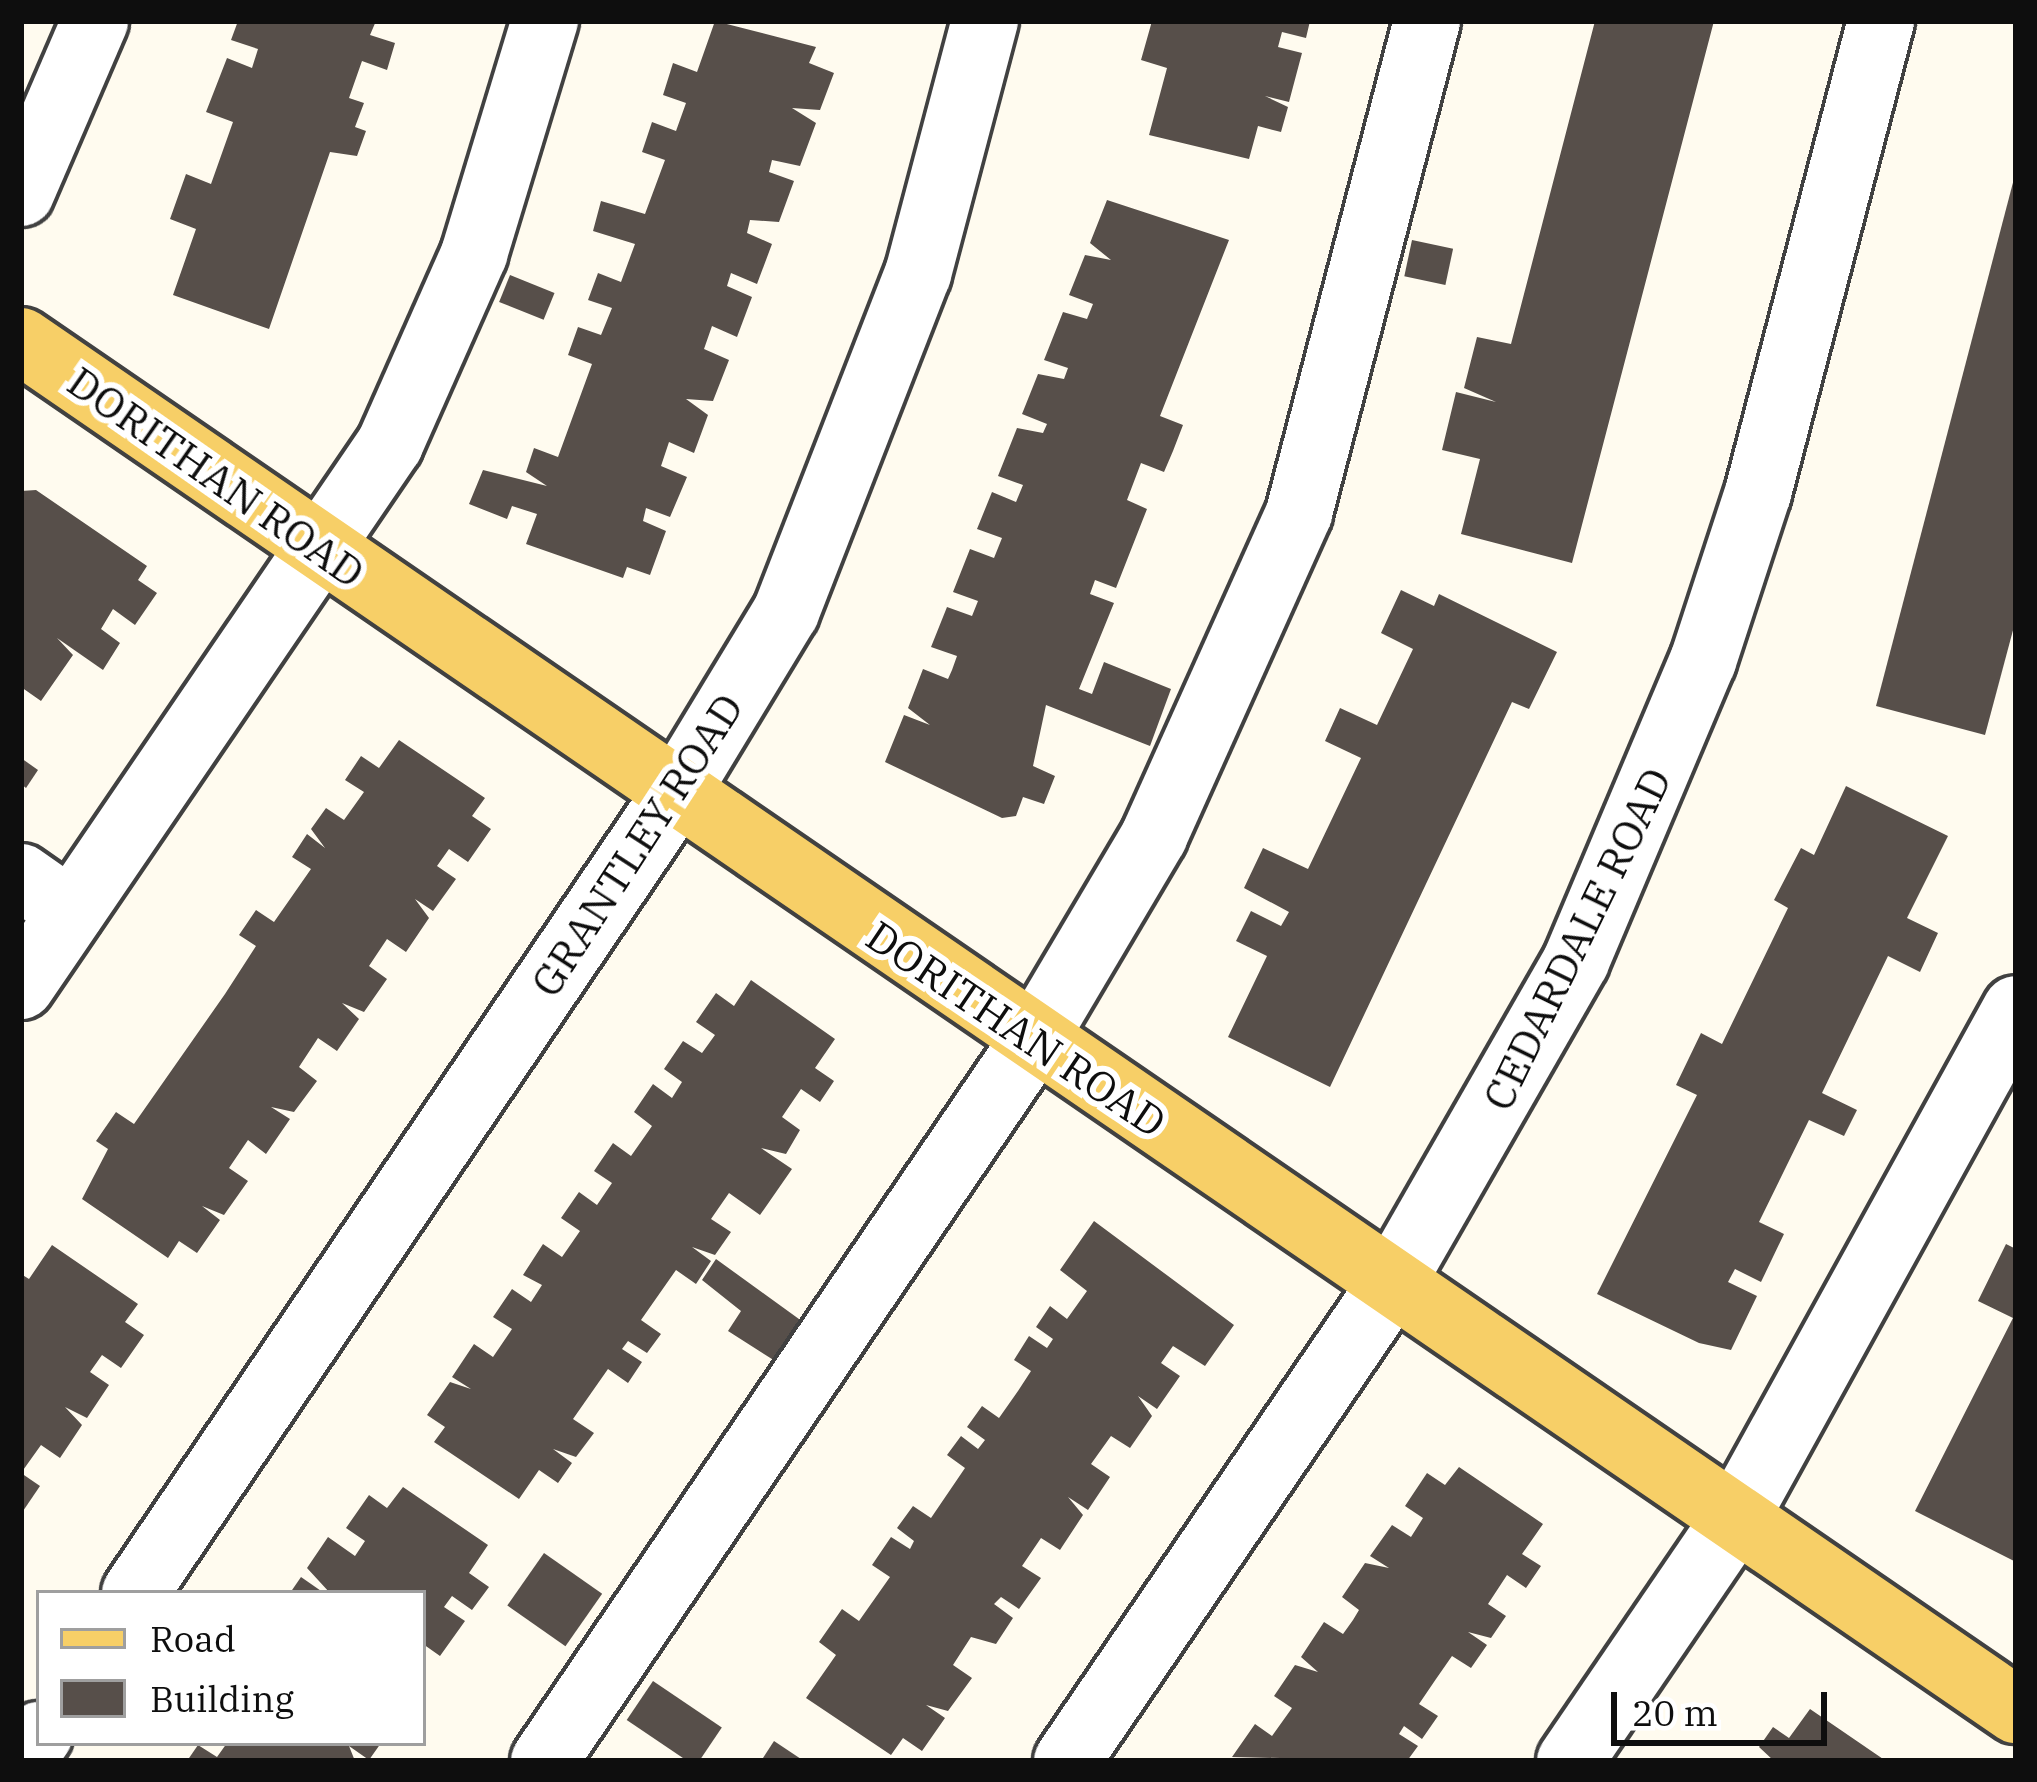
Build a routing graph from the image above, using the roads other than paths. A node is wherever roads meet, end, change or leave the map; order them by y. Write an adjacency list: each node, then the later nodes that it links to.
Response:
1 (94, 21): 6 (street)
2 (545, 21): 8 (street)
3 (985, 21): 9 (street, GRANTLEY ROAD)
4 (1427, 21): 13 (street)
5 (1880, 21): 14 (street, CEDARDALE ROAD)
6 (21, 193)
7 (21, 341): 8 (main road, DORITHAN ROAD)
8 (318, 548): 9 (main road, DORITHAN ROAD); 10 (street)
9 (675, 795): 13 (main road, DORITHAN ROAD); 16 (street, GRANTLEY ROAD)
10 (46, 894): 11 (street)
11 (21, 986)
12 (2016, 1009): 15 (street)
13 (1033, 1041): 14 (main road, DORITHAN ROAD); 18 (street)
14 (1390, 1286): 15 (main road, DORITHAN ROAD); 19 (street, CEDARDALE ROAD)
15 (1735, 1519): 17 (main road, DORITHAN ROAD); 20 (street)
16 (137, 1590)
17 (2016, 1710)
18 (544, 1761)
19 (1067, 1761)
20 (1570, 1761)

